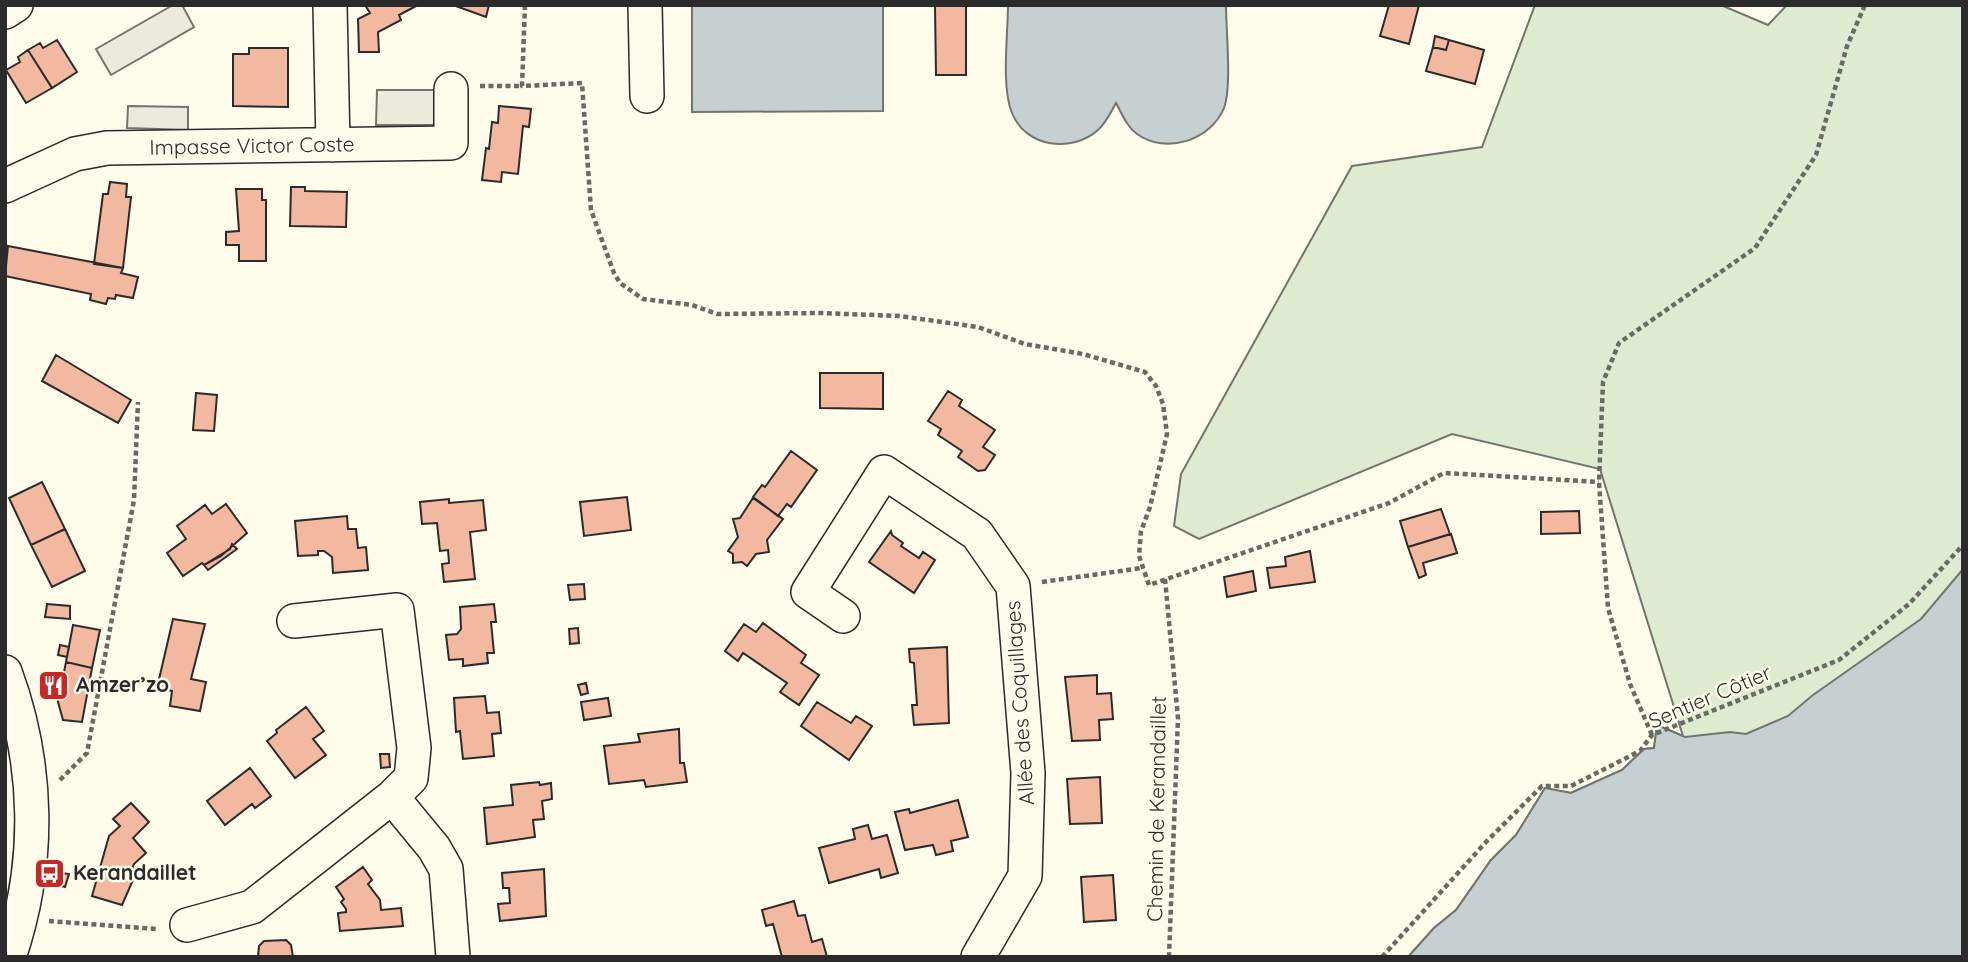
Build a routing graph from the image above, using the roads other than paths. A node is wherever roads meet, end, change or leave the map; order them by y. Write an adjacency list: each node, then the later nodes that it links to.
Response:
1 (16, 5): 4 (street)
2 (330, 5): 7 (street)
3 (645, 5): 6 (street)
4 (5, 12)
5 (451, 89): 7 (street, Impasse Victor Coste)
6 (647, 96)
7 (333, 145): 8 (street, Impasse Victor Coste)
8 (5, 186)
9 (843, 616): 16 (street, Allée des Coquillages)
10 (294, 621): 12 (street)
11 (5, 672): 14 (street)
12 (392, 797): 13 (street); 15 (street)
13 (187, 925)
14 (9, 957)
15 (453, 957)
16 (978, 957)

